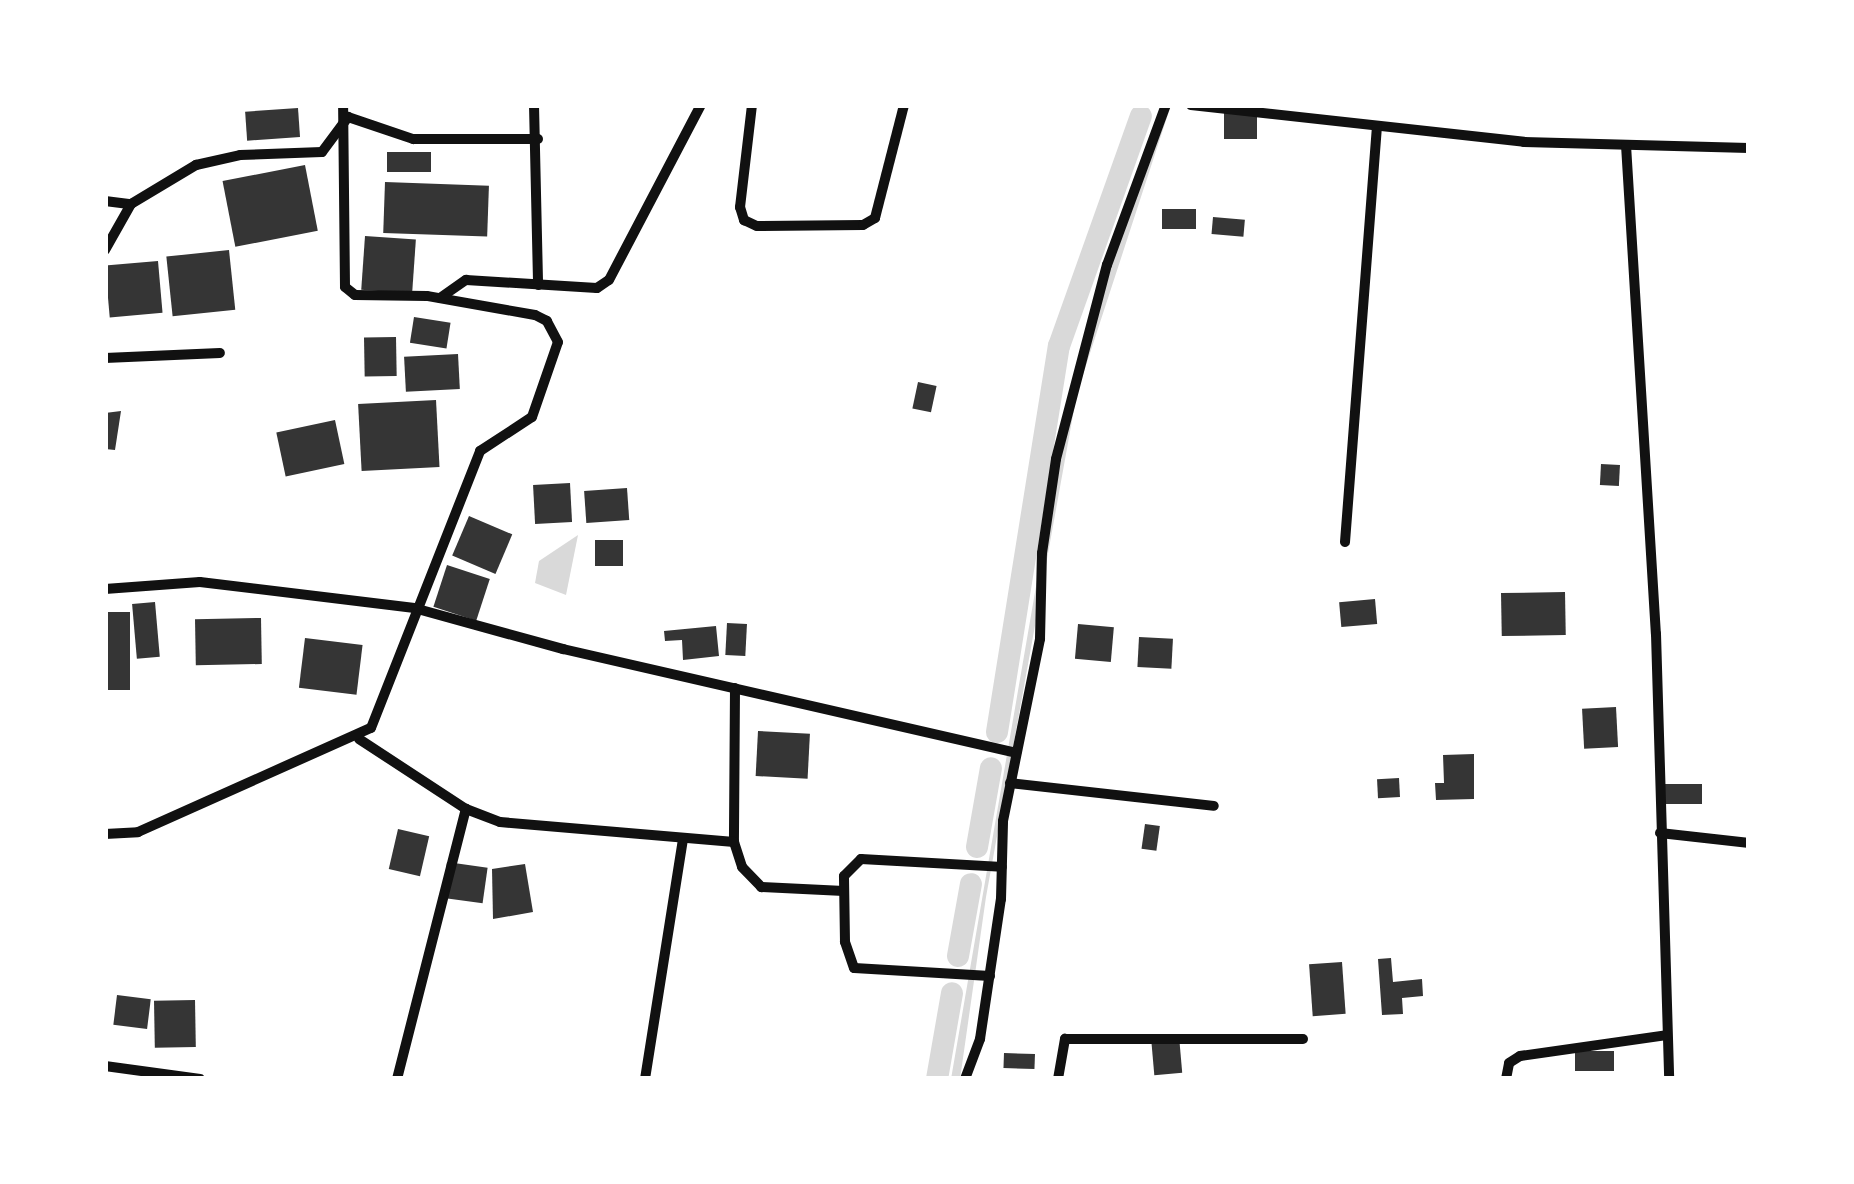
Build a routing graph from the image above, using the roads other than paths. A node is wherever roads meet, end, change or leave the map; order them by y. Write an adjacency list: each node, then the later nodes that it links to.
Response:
1 (534, 105): 9 (street)
2 (701, 105): 15 (street)
3 (752, 105): 4 (street)
4 (904, 105)
5 (1166, 105): 24 (street)
6 (1190, 105): 8 (street)
7 (345, 111): 9 (street); 13 (street); 16 (street)
8 (1376, 126): 10 (street); 19 (street)
9 (538, 139): 15 (street)
10 (1626, 144): 11 (street); 28 (street)
11 (1749, 148)
12 (105, 201): 13 (street)
13 (131, 204): 14 (street)
14 (105, 250)
15 (538, 284): 16 (street)
16 (428, 296): 21 (street)
17 (220, 353): 18 (street)
18 (105, 358)
19 (1345, 542)
20 (105, 590): 21 (street)
21 (414, 608): 22 (street); 23 (street)
22 (735, 688): 24 (street); 31 (street)
23 (359, 739): 27 (street); 29 (street)
24 (1016, 753): 25 (street)
25 (1010, 783): 26 (street); 33 (street)
26 (1214, 806)
27 (466, 809): 30 (street); 40 (street)
28 (1660, 833): 32 (street); 36 (street)
29 (105, 834)
30 (684, 838): 31 (street); 41 (street)
31 (734, 842): 34 (street)
32 (1749, 843)
33 (1002, 867): 34 (street); 35 (street)
34 (844, 891): 35 (street)
35 (990, 976): 42 (street)
36 (1667, 1035): 44 (street); 45 (street)
37 (1303, 1039): 43 (street)
38 (105, 1066): 39 (street)
39 (200, 1079)
40 (396, 1079)
41 (645, 1079)
42 (965, 1079)
43 (1058, 1079)
44 (1506, 1079)
45 (1670, 1079)

